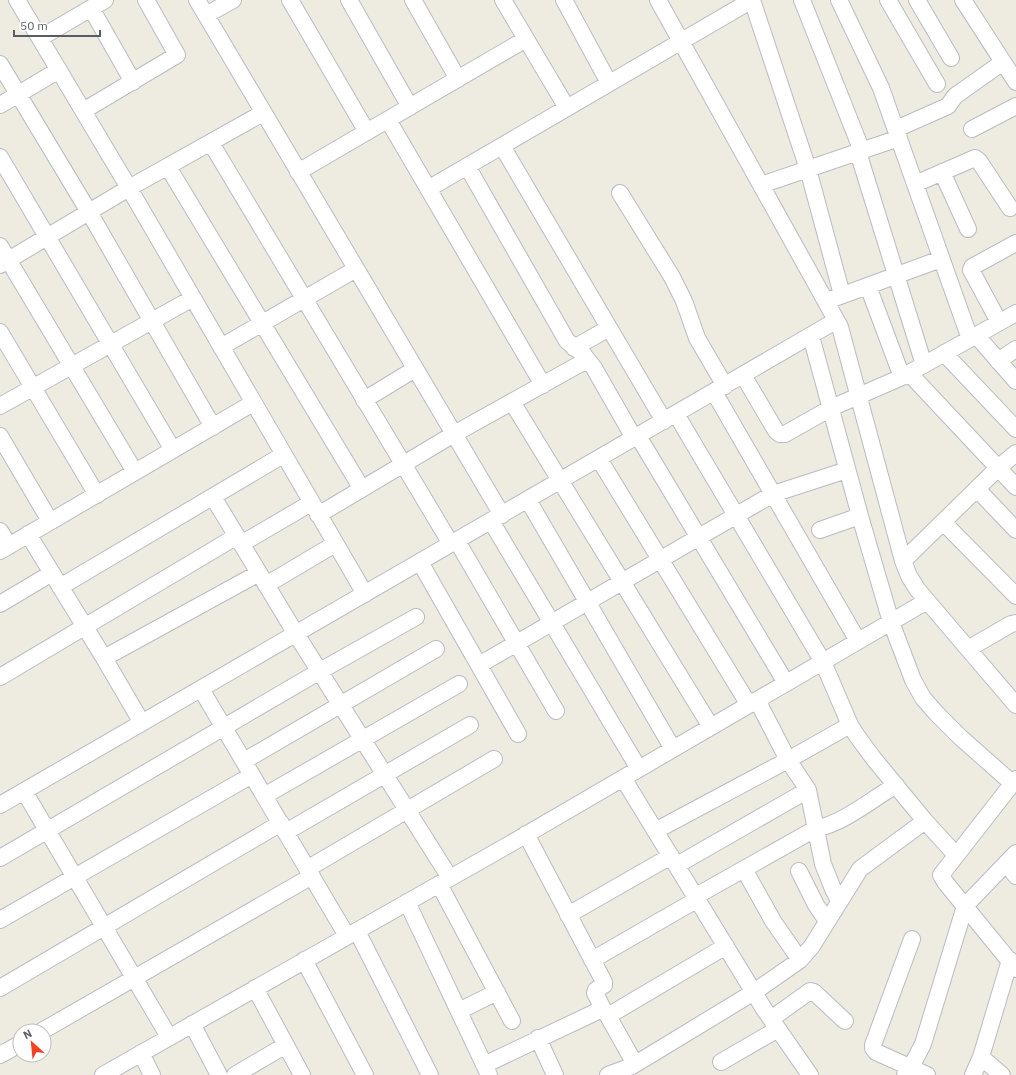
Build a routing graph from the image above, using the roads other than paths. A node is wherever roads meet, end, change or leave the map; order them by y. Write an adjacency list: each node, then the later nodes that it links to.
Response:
1 (17, 0): 20 (street)
2 (105, 0): 18 (street)
3 (146, 0): 28 (street)
4 (197, 0): 19 (street)
5 (233, 0): 19 (street)
6 (290, 0): 41 (street)
7 (349, 0): 35 (street)
8 (413, 0): 27 (street)
9 (503, 0): 21 (street)
10 (564, 0): 30 (street)
11 (658, 0): 22 (street)
12 (752, 0): 22 (street); 49 (street)
13 (802, 0): 45 (street)
14 (838, 0): 42 (street)
15 (888, 0): 31 (street)
16 (918, 0): 23 (street)
17 (964, 0): 24 (street)
18 (91, 8): 20 (street); 28 (street)
19 (206, 15): 38 (street)
20 (40, 38): 26 (street)
21 (526, 39): 27 (street); 36 (street)
22 (681, 41): 30 (street); 53 (street)
23 (951, 58)
24 (1003, 62): 29 (street); 42 (street)
25 (0, 64): 32 (street)
26 (59, 70): 32 (street); 37 (street)
27 (458, 79): 35 (street)
28 (132, 82): 37 (street)
29 (1016, 82)
30 (609, 83): 36 (street)
31 (937, 84)
32 (18, 95): 33 (street); 58 (street)
33 (0, 105)
34 (1016, 106): 40 (street)
35 (410, 107): 39 (street)
36 (567, 108): 44 (street)
37 (83, 111): 54 (street)
38 (263, 113): 43 (street); 50 (street)
39 (388, 120): 41 (street); 55 (street)
40 (972, 129)
41 (367, 132): 50 (street)
42 (897, 134): 45 (street); 52 (street)
43 (211, 143): 48 (street); 69 (street)
44 (502, 146): 47 (street); 76 (street)
45 (860, 151): 49 (street); 65 (street)
46 (0, 157): 60 (street)
47 (467, 166): 55 (street); 82 (street)
48 (168, 167): 54 (street); 75 (street)
49 (808, 169): 53 (street); 67 (street)
50 (298, 172): 64 (street)
51 (942, 172): 52 (street); 57 (street); 59 (street)
52 (915, 184): 63 (street)
53 (761, 186): 70 (street)
54 (129, 188): 58 (street); 68 (street)
55 (428, 189): 93 (street)
56 (620, 193): 95 (street)
57 (1010, 208)
58 (89, 212): 60 (street); 72 (street)
59 (968, 229)
60 (47, 237): 62 (street); 80 (street)
61 (1016, 243): 74 (street)
62 (3, 257): 88 (street)
63 (941, 259): 65 (street); 79 (street)
64 (356, 269): 69 (street); 89 (street)
65 (896, 276): 66 (street); 87 (street)
66 (868, 286): 67 (street); 91 (street)
67 (842, 295): 70 (street)
68 (193, 298): 72 (street); 81 (street)
69 (304, 299): 75 (street); 97 (street)
70 (825, 301): 73 (street)
71 (1016, 313): 74 (street)
72 (152, 321): 80 (street); 103 (street)
73 (837, 322): 78 (street); 96 (street)
74 (999, 322): 79 (street)
75 (263, 323): 81 (street); 118 (street)
76 (609, 328): 82 (street); 102 (street)
77 (0, 332): 94 (street)
78 (811, 336): 90 (street); 101 (street)
79 (972, 337): 84 (street); 86 (street)
80 (111, 344): 88 (street); 108 (street)
81 (221, 347): 99 (street)
82 (574, 348): 85 (street)
83 (1016, 349): 86 (street)
84 (944, 353): 87 (street); 104 (street)
85 (588, 360): 93 (street); 106 (street)
86 (998, 361): 92 (street)
87 (924, 365): 91 (street)
88 (71, 366): 94 (street); 115 (street)
89 (415, 369): 97 (street); 105 (street)
90 (743, 375): 95 (street); 101 (street)
91 (905, 375): 96 (street); 113 (street)
92 (1016, 381)
93 (543, 385): 98 (street)
94 (33, 388): 100 (street); 120 (street)
95 (720, 389): 102 (street); 121 (street)
96 (858, 395): 101 (street); 140 (street)
97 (364, 400): 112 (street)
98 (512, 402): 105 (street); 116 (street)
99 (253, 404): 103 (street); 110 (street)
100 (0, 406)
101 (831, 408): 114 (street)
102 (670, 418): 106 (street); 125 (street)
103 (213, 427): 108 (street)
104 (1016, 429)
105 (454, 434): 112 (street); 127 (street)
106 (636, 437): 111 (street); 134 (street)
107 (2, 444): 128 (street)
108 (173, 450): 115 (street)
109 (1016, 453): 113 (street)
110 (283, 455): 122 (street); 124 (street)
111 (599, 459): 116 (street); 139 (street)
112 (402, 465): 118 (street); 136 (street)
113 (998, 468): 117 (street); 119 (street)
114 (848, 470): 121 (street); 126 (street)
115 (135, 472): 120 (street)
116 (560, 481): 123 (street); 144 (street)
117 (1016, 487)
118 (362, 489): 124 (street)
119 (977, 489): 129 (street); 131 (street)
120 (97, 494): 128 (street)
121 (773, 494): 125 (street); 157 (street)
122 (213, 497): 135 (street); 145 (street)
123 (528, 500): 127 (street); 149 (street)
124 (315, 509): 135 (street); 137 (street)
125 (736, 516): 134 (street); 162 (street)
126 (860, 516): 130 (street); 152 (street)
127 (496, 518): 136 (street); 153 (street)
128 (50, 522): 133 (street)
129 (943, 522): 140 (street); 147 (street)
130 (820, 530)
131 (1016, 530)
132 (0, 531): 138 (street)
133 (28, 534): 138 (street); 142 (street)
134 (698, 538): 139 (street); 166 (street)
135 (239, 540): 143 (street); 155 (street)
136 (454, 543): 141 (street); 158 (street)
137 (336, 544): 143 (street); 146 (street)
138 (4, 548)
139 (661, 560): 144 (street); 169 (street)
140 (903, 561): 148 (street)
141 (420, 562): 146 (street); 163 (street)
142 (52, 573): 145 (street); 150 (street)
143 (263, 579): 156 (street); 161 (street)
144 (622, 582): 149 (street); 176 (street)
145 (60, 587): 155 (street)
146 (365, 594): 156 (street)
147 (1016, 596)
148 (927, 601): 152 (street); 160 (street)
149 (588, 602): 153 (street); 180 (street)
150 (0, 604)
151 (416, 617): 164 (street)
152 (891, 622): 157 (street); 188 (street)
153 (552, 623): 158 (street); 184 (street)
154 (1016, 624): 160 (street)
155 (84, 627): 161 (street); 165 (street)
156 (296, 634): 164 (street); 168 (street)
157 (858, 641): 162 (street)
158 (517, 644): 163 (street); 172 (street)
159 (436, 649): 170 (street)
160 (968, 649): 171 (street)
161 (104, 658): 173 (street)
162 (823, 662): 166 (street); 175 (street)
163 (479, 665): 178 (street)
164 (320, 671): 170 (street); 177 (street)
165 (0, 677)
166 (786, 683): 169 (street)
167 (459, 684): 179 (street)
168 (201, 689): 173 (street); 177 (street)
169 (753, 702): 176 (street); 182 (street)
170 (341, 704): 179 (street); 183 (street)
171 (1016, 705)
172 (556, 711)
173 (142, 723): 191 (street)
174 (470, 725): 185 (street)
175 (850, 725): 182 (street); 189 (street)
176 (712, 726): 180 (street)
177 (224, 727): 183 (street); 198 (street)
178 (518, 734)
179 (363, 739): 185 (street); 192 (street)
180 (673, 749): 184 (street)
181 (494, 758): 194 (street)
182 (788, 760): 190 (street); 199 (street)
183 (244, 761): 186 (street)
184 (639, 769): 187 (street)
185 (385, 774): 194 (street); 196 (street)
186 (252, 775): 192 (street); 209 (street)
187 (623, 778): 199 (street); 200 (street)
188 (1014, 781): 201 (street)
189 (896, 785): 195 (street); 197 (street)
190 (808, 790): 197 (street); 204 (street)
191 (24, 791): 193 (street); 198 (street)
192 (264, 796): 196 (street)
193 (0, 805)
194 (407, 810): 207 (street); 210 (street)
195 (925, 820): 201 (street); 212 (street)
196 (283, 828): 207 (street); 218 (street)
197 (816, 829): 205 (street); 212 (street)
198 (47, 830): 202 (street); 209 (street)
199 (655, 831): 204 (street)
200 (526, 834): 210 (street); 215 (street)
201 (956, 855): 214 (street)
202 (0, 858)
203 (1011, 858): 208 (street); 214 (street)
204 (674, 861): 211 (street); 215 (street)
205 (744, 869): 211 (street); 224 (street)
206 (799, 871): 217 (street)
207 (310, 872): 219 (street); 226 (street)
208 (1016, 876)
209 (75, 877): 216 (street); 218 (street)
210 (444, 881): 213 (street); 229 (street)
211 (697, 898): 221 (street); 223 (street)
212 (839, 901): 217 (street)
213 (407, 902): 219 (street); 231 (street)
214 (965, 906): 225 (street); 248 (street)
215 (568, 915): 223 (street)
216 (0, 920)
217 (827, 921): 224 (street)
218 (104, 927): 226 (street); 227 (street)
219 (352, 933): 222 (street); 255 (street)
220 (912, 939): 248 (street)
221 (726, 946): 230 (street); 232 (street)
222 (304, 960): 228 (street); 254 (street)
223 (592, 960): 232 (street)
224 (800, 960): 230 (street)
225 (1013, 964): 244 (street)
226 (134, 978): 237 (street); 238 (street)
227 (0, 988)
228 (255, 988): 235 (street); 240 (street)
229 (497, 992): 231 (street); 233 (street)
230 (754, 992): 236 (street); 246 (street)
231 (459, 1011): 247 (street)
232 (606, 1013): 239 (street); 246 (street)
233 (512, 1021)
234 (845, 1021): 236 (street)
235 (192, 1024): 238 (street); 252 (street)
236 (775, 1024): 245 (street); 258 (street)
237 (52, 1025)
238 (169, 1037): 242 (street)
239 (538, 1038): 247 (street); 256 (street)
240 (286, 1045): 249 (street); 253 (street)
241 (12, 1048): 243 (street)
242 (141, 1053): 250 (street); 251 (street)
243 (0, 1055)
244 (981, 1057): 260 (street); 261 (street)
245 (721, 1062)
246 (635, 1064): 257 (street)
247 (487, 1070)
248 (908, 1071): 259 (street)
249 (244, 1073)
250 (103, 1075)
251 (152, 1075)
252 (219, 1075)
253 (302, 1075)
254 (365, 1075)
255 (430, 1075)
256 (555, 1075)
257 (608, 1075)
258 (810, 1075)
259 (927, 1075)
260 (973, 1075)
261 (1002, 1075)

